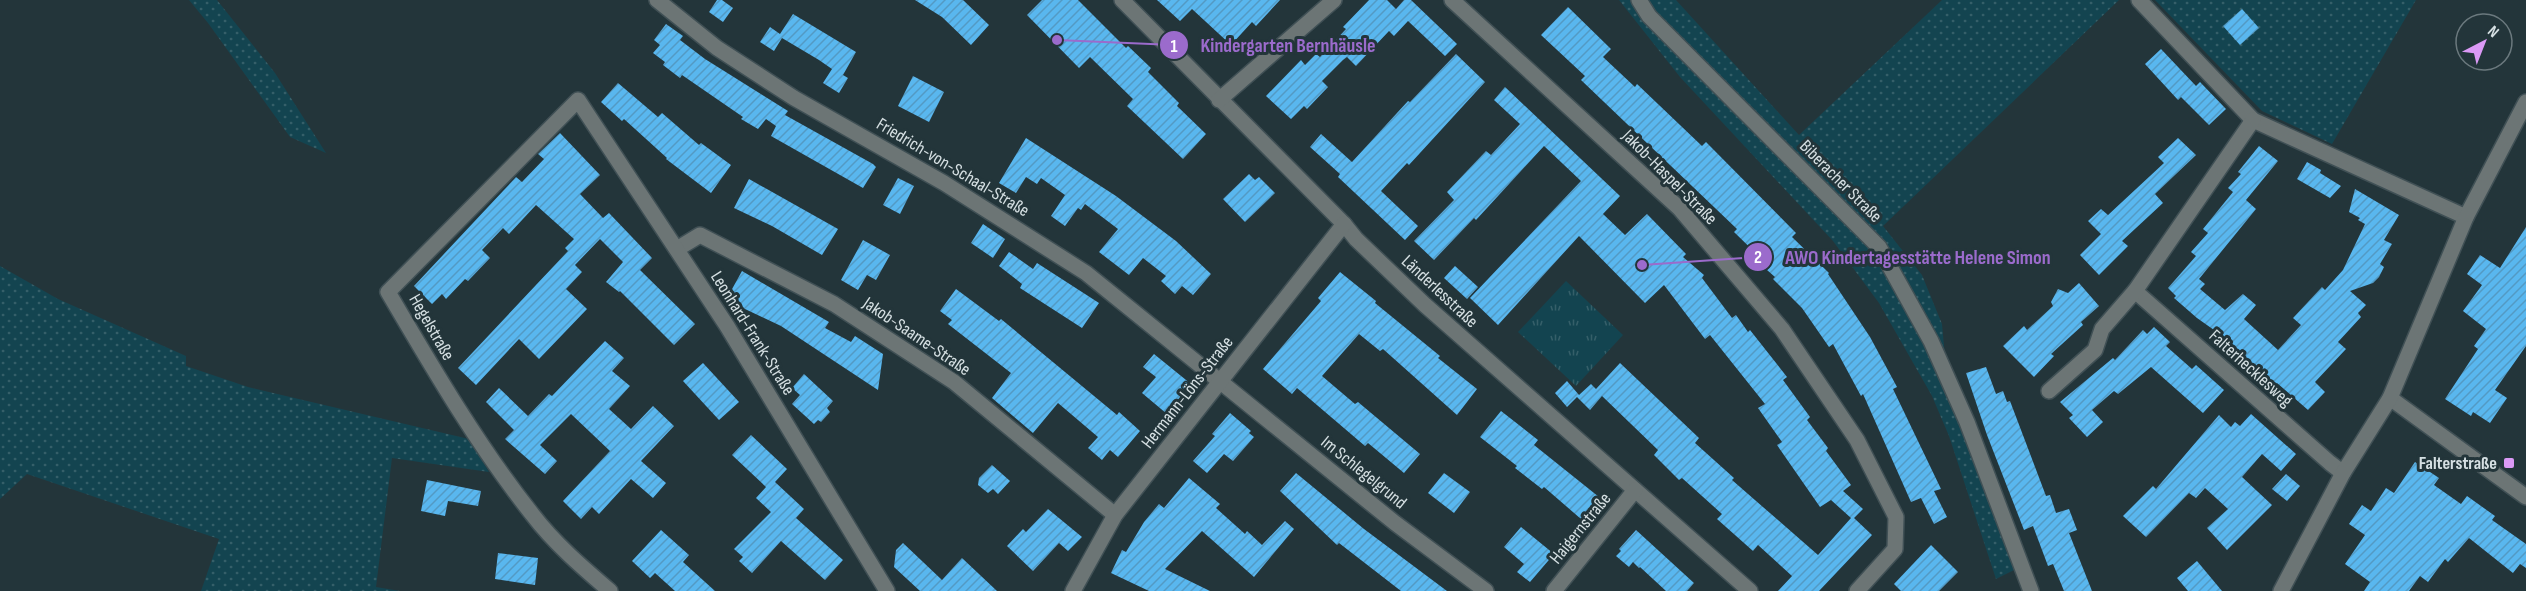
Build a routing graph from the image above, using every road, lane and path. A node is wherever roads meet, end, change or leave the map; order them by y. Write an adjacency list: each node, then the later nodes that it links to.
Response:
1 (657, 0): 15 (street, Friedrich-von-Schaal-Straße)
2 (1122, 0): 8 (street, Länderlesstraße)
3 (1334, 0): 8 (street)
4 (1452, 0): 28 (street, Jakob-Haspel-Straße)
5 (1639, 0): 29 (street, Biberacher Straße)
6 (2139, 0): 10 (street)
7 (578, 100): 13 (street, Leonhard-Frank-Straße); 22 (street, Hegelstraße)
8 (1219, 100): 12 (street, Länderlesstraße)
9 (2526, 102): 11 (street)
10 (2253, 120): 11 (street); 14 (street)
11 (2466, 217): 17 (street)
12 (1344, 224): 15 (street, Hermann-Löns-Straße); 19 (street, Länderlesstraße)
13 (677, 249): 21 (street, Jakob-Saame-Straße); 23 (street, Leonhard-Frank-Straße)
14 (2135, 291): 16 (street); 18 (street, Falterhecklesweg)
15 (1220, 381): 21 (street, Hermann-Löns-Straße); 25 (street, Im Schlegelgrund)
16 (2049, 391)
17 (2390, 398): 18 (street); 20 (street)
18 (2343, 473): 30 (street)
19 (1635, 490): 26 (street, Haigernstraße); 27 (street, Länderlesstraße)
20 (2526, 497)
21 (1115, 515): 24 (street, Hermann-Löns-Straße)
22 (610, 591)
23 (887, 591)
24 (1073, 591)
25 (1486, 591)
26 (1554, 591)
27 (1750, 591)
28 (1857, 591)
29 (2031, 591)
30 (2281, 591)

